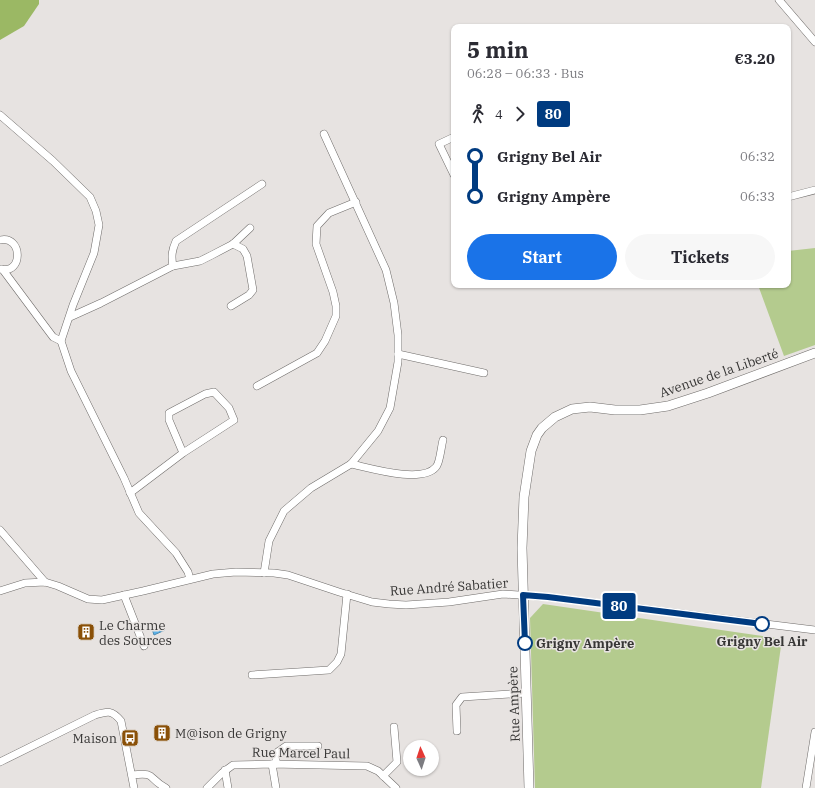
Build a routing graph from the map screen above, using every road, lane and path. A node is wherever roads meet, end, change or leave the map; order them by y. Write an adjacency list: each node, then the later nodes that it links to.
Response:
1 (779, 0): 2 (street)
2 (815, 42)
3 (0, 115): 17 (street)
4 (324, 134): 10 (street)
5 (451, 138): 6 (street)
6 (451, 169)
7 (262, 184): 14 (street)
8 (815, 190): 9 (street)
9 (791, 196)
10 (356, 202): 20 (street); 22 (street)
11 (250, 228): 13 (street)
12 (0, 240): 15 (street)
13 (233, 244): 14 (street); 16 (street)
14 (173, 266): 17 (street)
15 (2, 269): 18 (street)
16 (231, 306)
17 (70, 317): 18 (street)
18 (61, 340): 26 (street)
19 (815, 353): 34 (street, Avenue de la Liberté)
20 (398, 354): 21 (street); 25 (street)
21 (484, 373)
22 (257, 386)
23 (443, 440): 25 (street)
24 (183, 453): 24 (street); 26 (street)
25 (351, 464): 28 (street)
26 (130, 493): 29 (street)
27 (0, 530): 30 (street)
28 (264, 573): 29 (street, Rue André Sabatier); 32 (street, Rue André Sabatier)
29 (190, 579): 33 (street, Rue André Sabatier)
30 (45, 582): 31 (street, Rue André Sabatier); 33 (street, Rue André Sabatier)
31 (0, 591)
32 (347, 594): 34 (street, Rue André Sabatier); 37 (street)
33 (124, 595): 36 (street)
34 (523, 595): 35 (street, Rue André Sabatier); 38 (street, Rue Ampère)
35 (815, 630)
36 (144, 646)
37 (252, 675)
38 (526, 693): 40 (street); 54 (street, Rue Ampère)
39 (394, 728): 47 (street)
40 (457, 731)
41 (815, 734): 55 (street)
42 (318, 746): 44 (street)
43 (0, 762): 46 (street)
44 (274, 764): 45 (street, Rue Marcel Paul); 47 (street, Rue Marcel Paul); 52 (street)
45 (225, 770): 50 (street, Rue Marcel Paul); 51 (street)
46 (132, 775): 48 (street); 49 (street)
47 (383, 776): 53 (street, Rue Marcel Paul)
48 (134, 788)
49 (166, 788)
50 (207, 788)
51 (228, 788)
52 (276, 788)
53 (396, 788)
54 (529, 788)
55 (806, 788)

